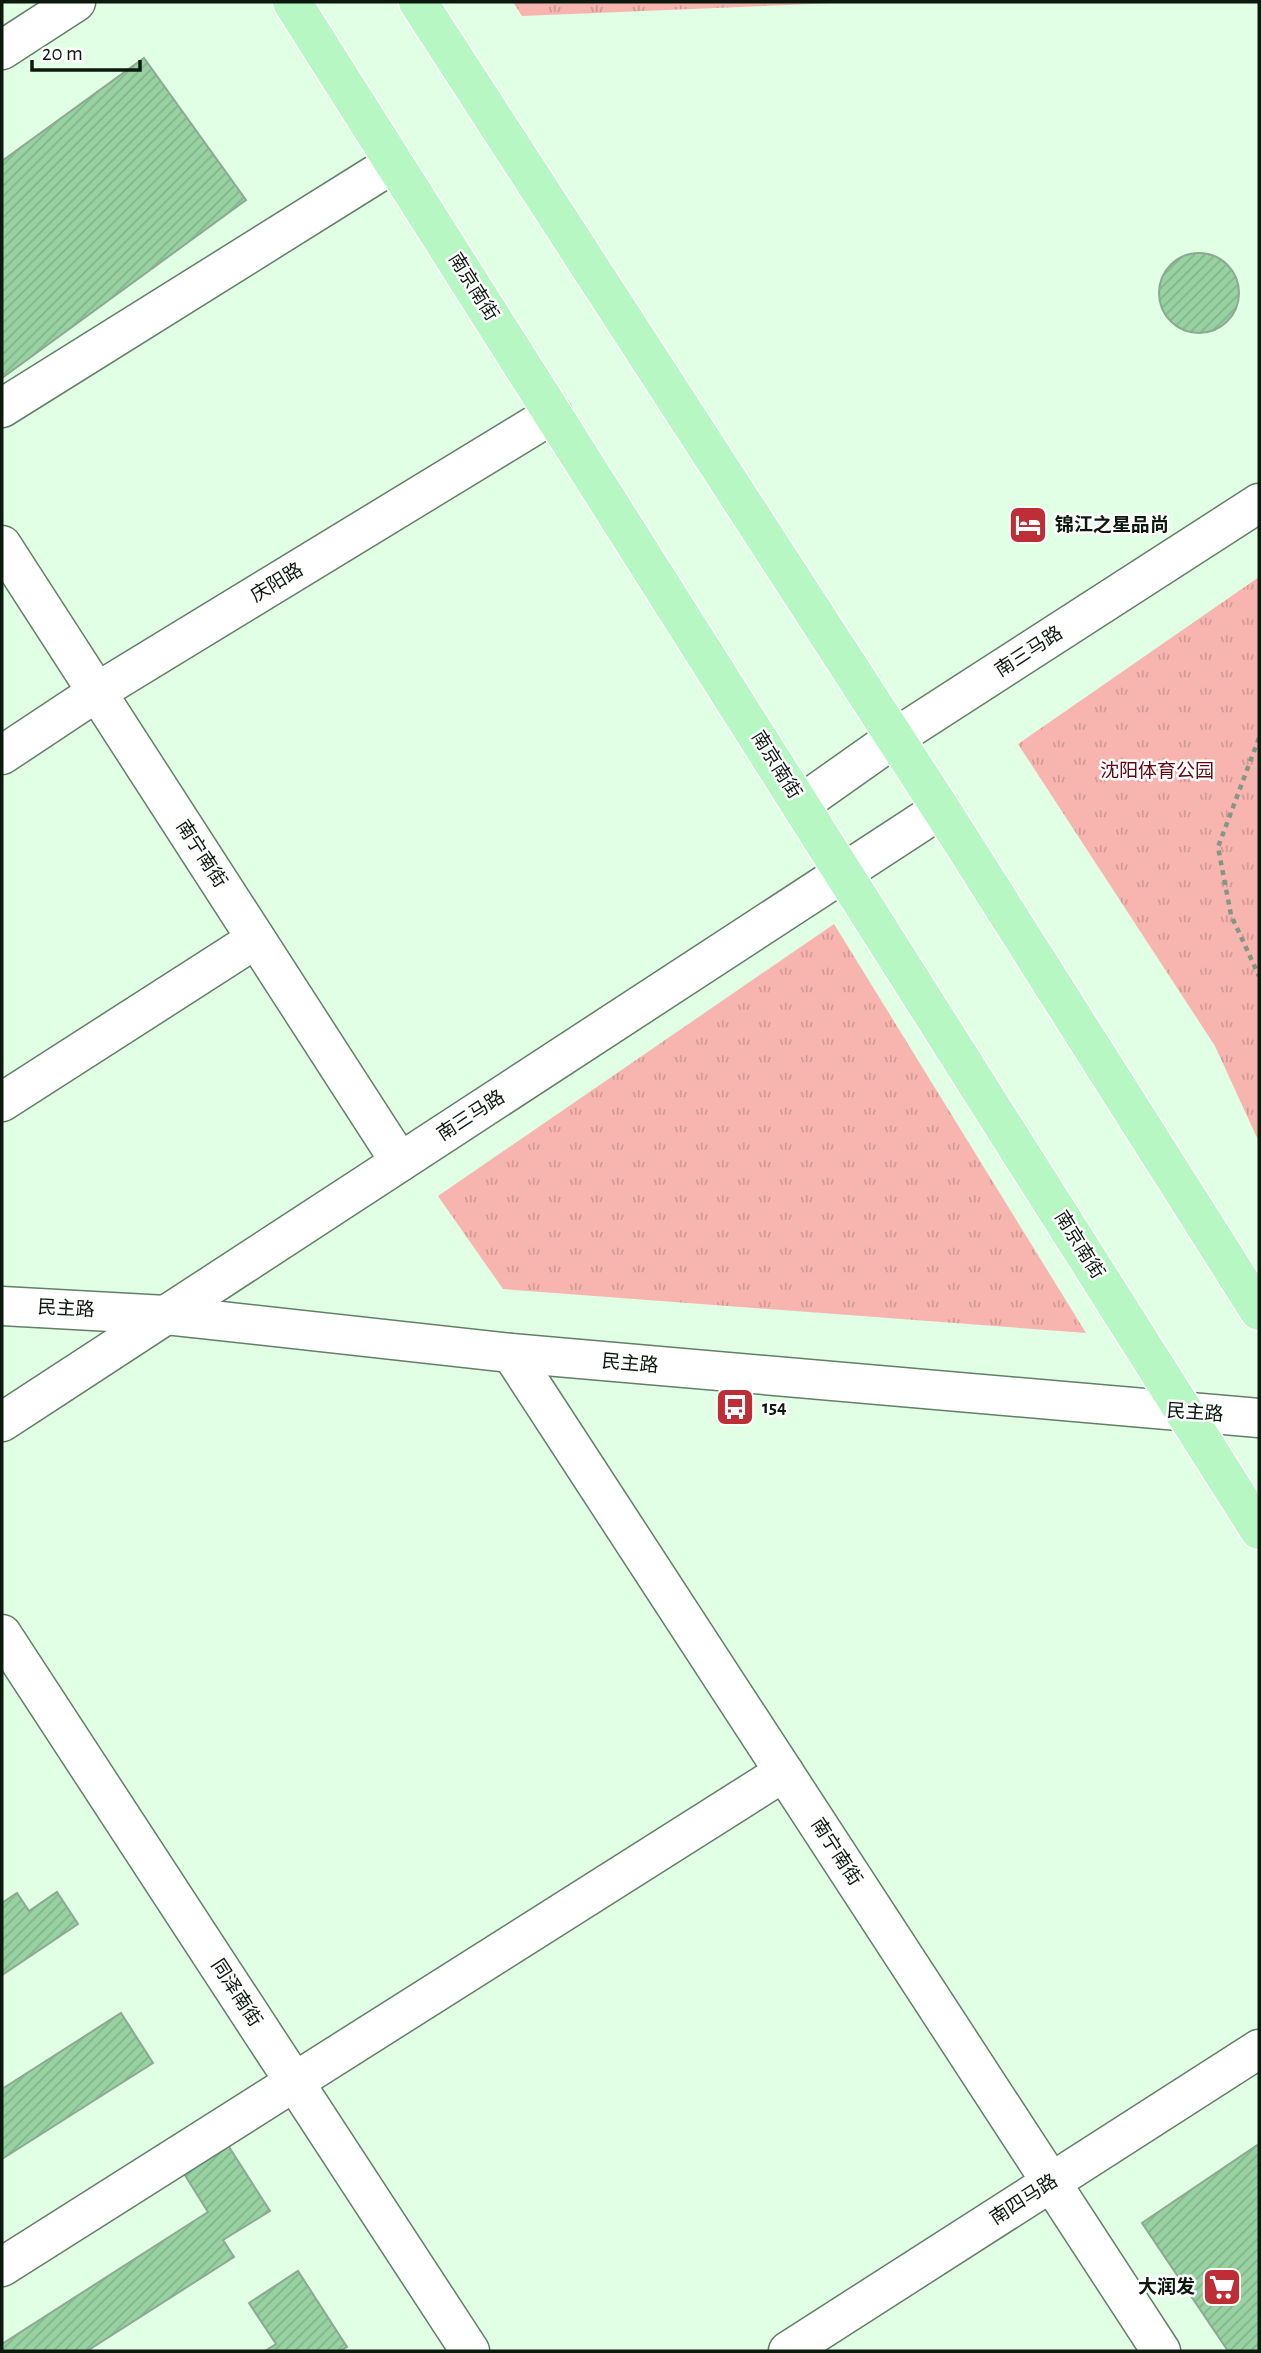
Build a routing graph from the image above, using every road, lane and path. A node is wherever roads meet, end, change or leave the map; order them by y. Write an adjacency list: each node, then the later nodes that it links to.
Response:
1 (76, 2): 4 (street)
2 (292, 2): 5 (main road, 南京南街)
3 (418, 2): 12 (main road)
4 (2, 50)
5 (394, 163): 6 (street); 7 (main road, 南京南街)
6 (2, 408)
7 (553, 414): 10 (street, 庆阳路); 14 (main road, 南京南街)
8 (1259, 503): 12 (street, 南三马路)
9 (2, 545): 10 (street, 南宁南街)
10 (97, 692): 13 (street, 庆阳路); 17 (street, 南宁南街)
11 (1259, 738): 18 (path)
12 (893, 739): 14 (street, 南三马路); 15 (main road)
13 (2, 755)
14 (801, 804): 16 (main road, 南京南街)
15 (940, 809): 16 (street, 南三马路); 22 (main road)
16 (844, 872): 20 (street, 南三马路); 25 (main road, 南京南街)
17 (256, 939): 19 (street); 20 (street, 南宁南街)
18 (1259, 976)
19 (2, 1102)
20 (400, 1162): 23 (street, 南三马路)
21 (2, 1306): 23 (street, 民主路)
22 (1259, 1311)
23 (166, 1315): 24 (street, 民主路); 27 (street, 南三马路)
24 (511, 1353): 25 (street, 民主路); 30 (street, 南宁南街)
25 (1186, 1413): 26 (street, 民主路); 28 (main road, 南京南街)
26 (1259, 1418)
27 (2, 1422)
28 (1259, 1530)
29 (2, 1634): 32 (street, 同泽南街)
30 (784, 1772): 32 (street); 33 (street, 南宁南街)
31 (1259, 2049): 33 (street, 南四马路)
32 (294, 2082): 34 (street); 35 (street, 同泽南街)
33 (1051, 2182): 36 (street, 南四马路); 37 (street, 南宁南街)
34 (2, 2267)
35 (470, 2351)
36 (788, 2351)
37 (1161, 2351)

